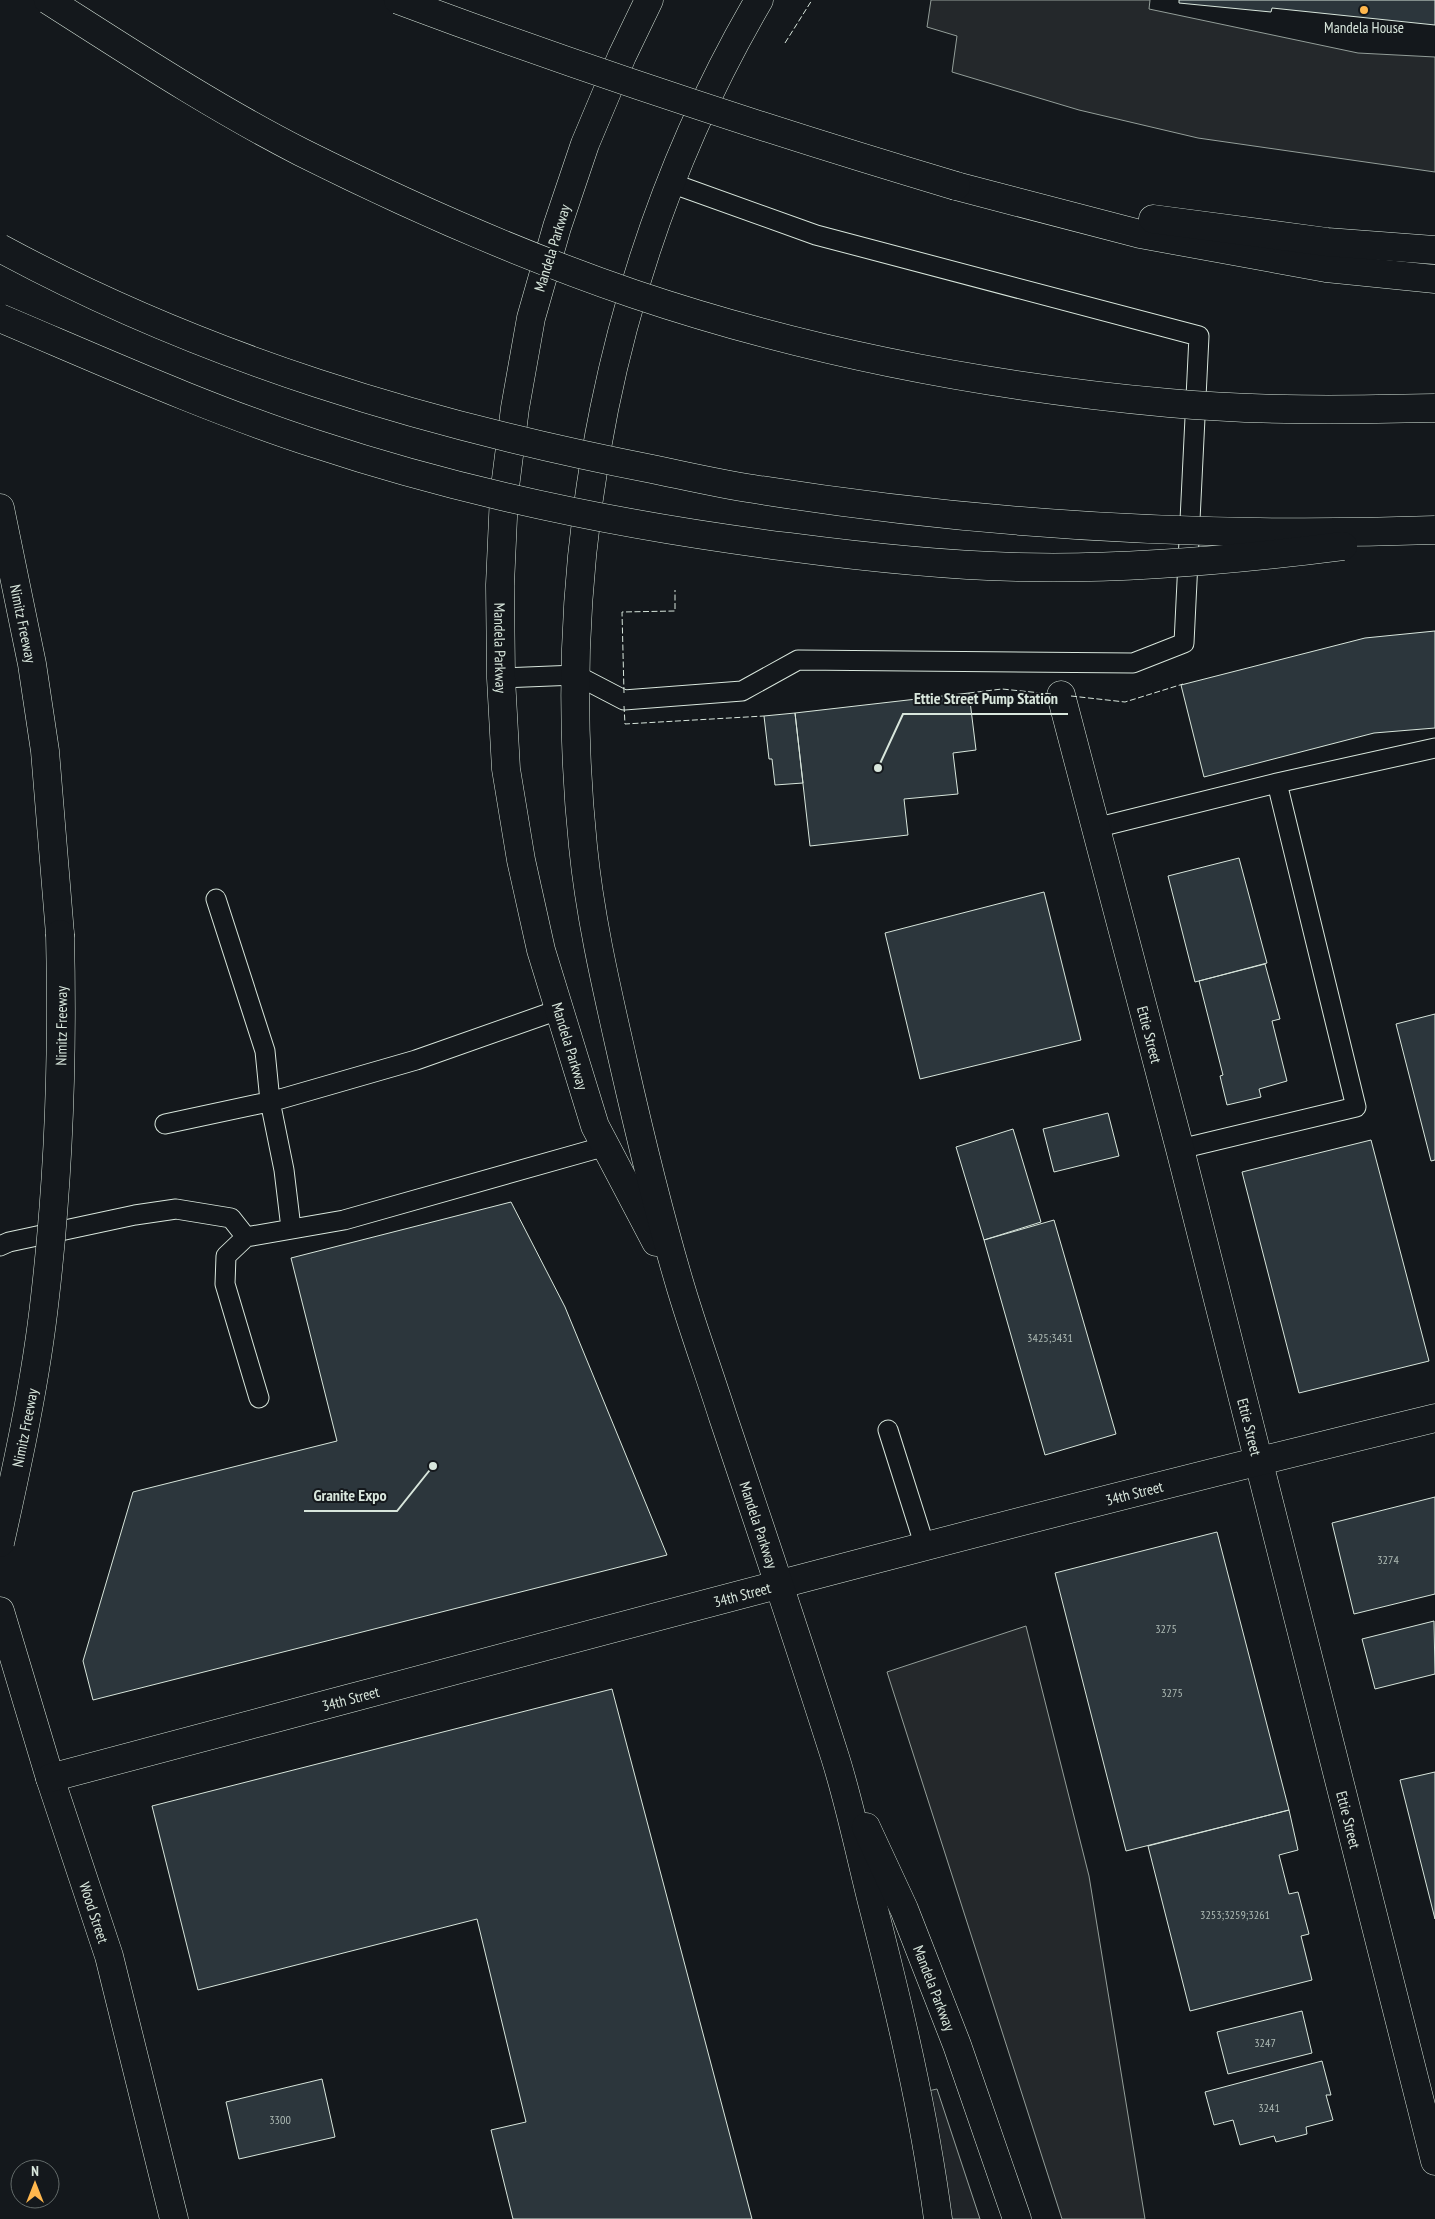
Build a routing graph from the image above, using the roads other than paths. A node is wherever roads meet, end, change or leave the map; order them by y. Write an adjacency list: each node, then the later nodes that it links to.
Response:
1 (48, 0): 11 (main road, bridge)
2 (398, 0): 6 (main road, bridge)
3 (650, 0): 16 (main road, Mandela Parkway)
4 (759, 0): 5 (main road, Mandela Parkway)
5 (671, 183): 15 (main road, Mandela Parkway); 15 (lane)
6 (956, 186): 8 (main road); 9 (main road)
7 (0, 248): 13 (main road, bridge)
8 (1435, 250)
9 (1435, 279)
10 (0, 318): 14 (main road, bridge)
11 (1435, 408)
12 (0, 508): 35 (main road, Nimitz Freeway, bridge)
13 (1435, 530)
14 (1435, 535)
15 (576, 675): 16 (lane); 30 (main road, Mandela Parkway)
16 (501, 678): 22 (main road, Mandela Parkway)
17 (1061, 695): 20 (main road, Ettie Street)
18 (1435, 748): 19 (lane)
19 (1277, 783): 20 (lane); 26 (lane)
20 (1095, 828): 26 (main road, Ettie Street)
21 (216, 899): 23 (lane)
22 (558, 1010): 23 (lane); 25 (main road, Mandela Parkway)
23 (270, 1102): 24 (lane); 27 (lane)
24 (164, 1124)
25 (606, 1146): 27 (lane); 30 (main road, Mandela Parkway)
26 (1180, 1149): 34 (main road, Ettie Street)
27 (291, 1228): 28 (lane)
28 (246, 1237): 29 (lane); 31 (lane)
29 (0, 1246)
30 (680, 1288): 37 (main road, Mandela Parkway)
31 (259, 1398)
32 (1435, 1418): 34 (main road, 34th Street)
33 (888, 1430): 36 (lane)
34 (1258, 1461): 36 (main road, 34th Street); 41 (main road, Ettie Street)
35 (0, 1543)
36 (925, 1547): 37 (main road, 34th Street)
37 (779, 1586): 39 (main road, Mandela Parkway); 40 (main road, 34th Street)
38 (0, 1610): 40 (main road, Wood Street)
39 (837, 1764): 43 (main road, Mandela Parkway); 44 (main road, Mandela Parkway)
40 (50, 1778): 42 (main road, Wood Street)
41 (1435, 2162)
42 (174, 2219)
43 (938, 2219)
44 (1017, 2219)

